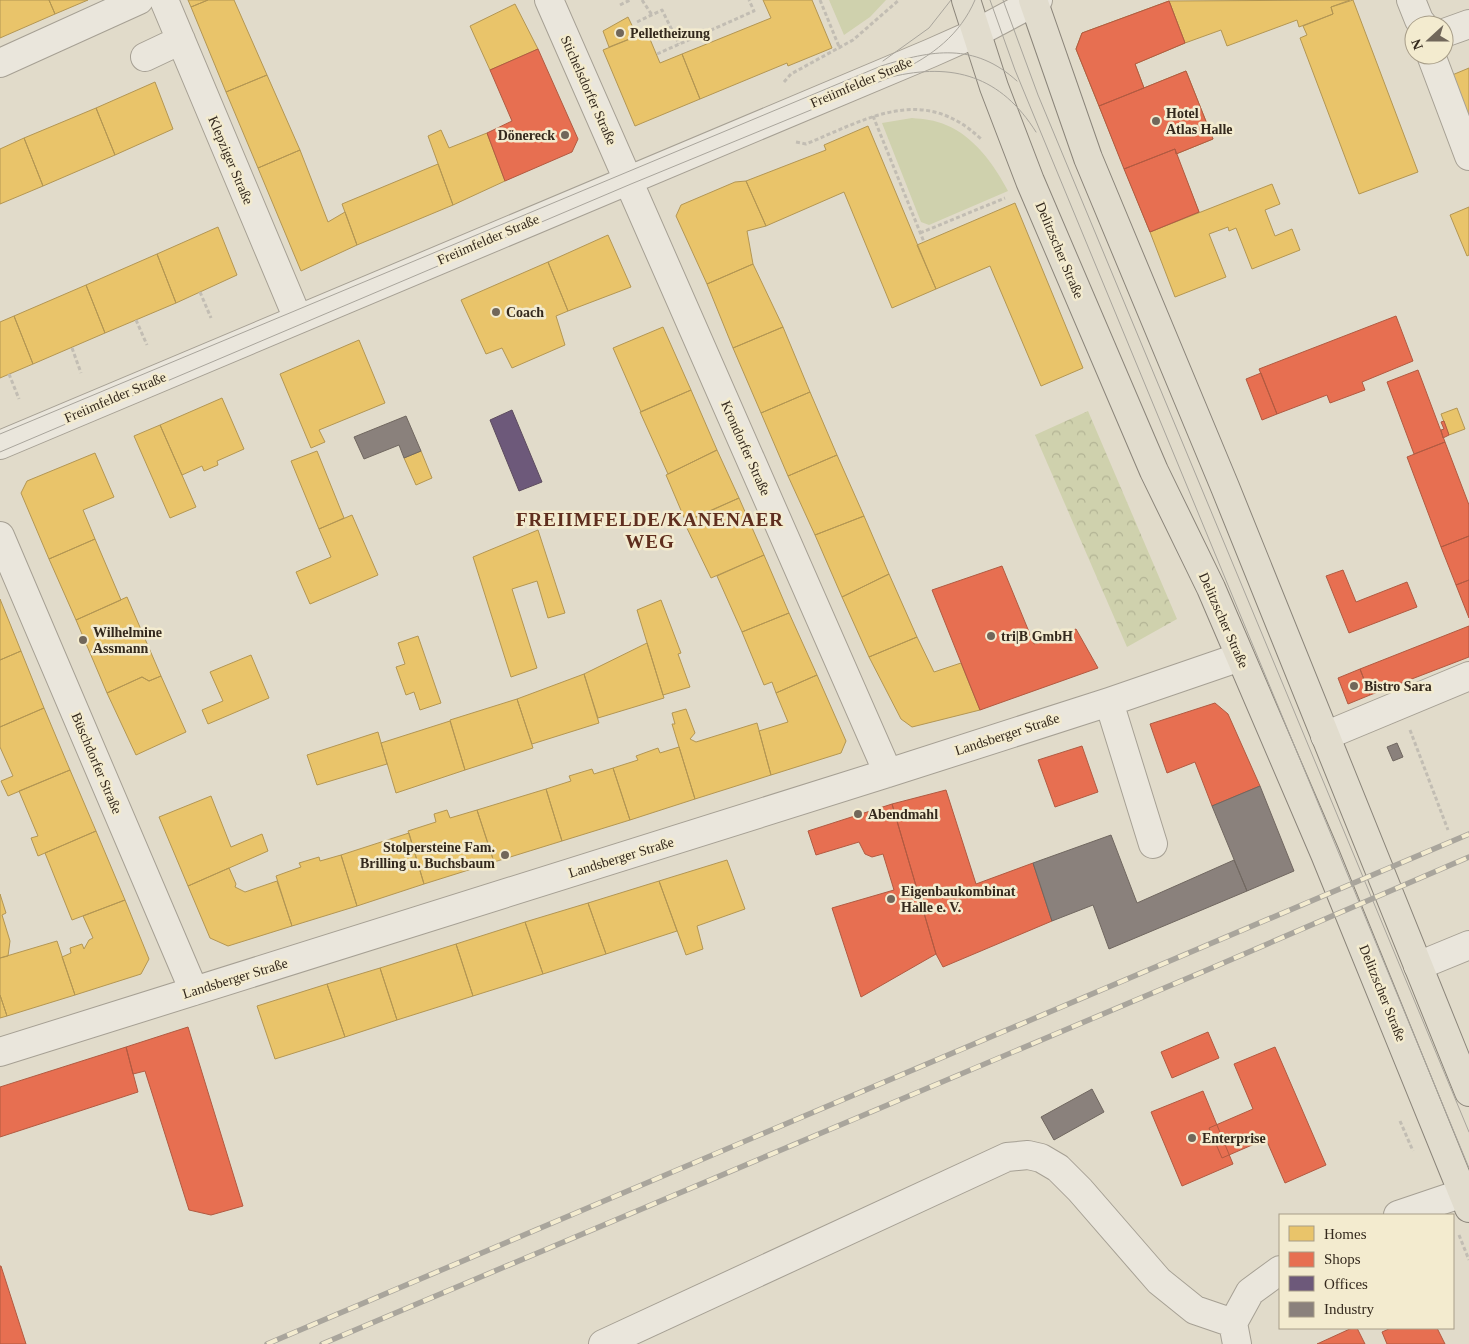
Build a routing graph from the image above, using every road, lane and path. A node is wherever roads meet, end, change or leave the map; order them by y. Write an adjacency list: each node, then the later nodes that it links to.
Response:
1 (139, 0): 24 (street)
2 (164, 0): 19 (street, Klepziger Straße)
3 (549, 0): 31 (street, Stichelsdorfer Straße)
4 (630, 0): 12 (path)
5 (642, 0): 13 (path)
6 (749, 0): 20 (path)
7 (820, 0): 21 (path)
8 (899, 0): 21 (path)
9 (966, 0): 18 (main road, Delitzscher Straße)
10 (1411, 0): 14 (street)
11 (1035, 1): 18 (street); 50 (main road)
12 (620, 5)
13 (652, 15): 15 (path); 20 (path)
14 (1417, 15)
15 (636, 22)
16 (1469, 24): 17 (street)
17 (1454, 29)
18 (976, 33): 31 (street, Freiimfelder Straße); 46 (main road, Delitzscher Straße)
19 (181, 40): 23 (street); 37 (street, Klepziger Straße)
20 (678, 44): 22 (path)
21 (840, 49): 26 (path)
22 (656, 54)
23 (145, 57)
24 (0, 62)
25 (1435, 65): 30 (street)
26 (791, 74)
27 (873, 116): 28 (path); 29 (path); 33 (path)
28 (983, 141)
29 (806, 144)
30 (1469, 156)
31 (628, 179): 37 (street, Freiimfelder Straße); 51 (street, Krondorfer Straße)
32 (1010, 196): 33 (path)
33 (920, 233): 34 (path)
34 (924, 242)
35 (200, 292): 36 (path)
36 (211, 318)
37 (298, 319): 44 (street, Freiimfelder Straße)
38 (136, 320): 39 (path)
39 (147, 345)
40 (72, 348): 41 (path)
41 (81, 373)
42 (9, 374): 43 (path)
43 (19, 399)
44 (0, 445)
45 (0, 536): 56 (street, Büschdorfer Straße)
46 (1240, 656): 48 (street, Landsberger Straße); 61 (main road, Delitzscher Straße)
47 (1469, 676): 49 (street)
48 (1109, 702): 51 (street, Landsberger Straße); 53 (street)
49 (1401, 704): 50 (street); 52 (path)
50 (1325, 736): 55 (main road)
51 (888, 772): 56 (street, Landsberger Straße)
52 (1448, 830)
53 (1153, 844)
54 (1469, 945): 55 (street)
55 (1418, 966): 58 (main road)
56 (194, 991): 57 (street, Landsberger Straße)
57 (0, 1052)
58 (1469, 1092)
59 (1399, 1120): 60 (path)
60 (1416, 1154)
61 (1464, 1205): 62 (street); 63 (path)
62 (1405, 1214)
63 (1469, 1260)
64 (1279, 1271): 65 (street)
65 (1235, 1334): 66 (street)
66 (603, 1344)

